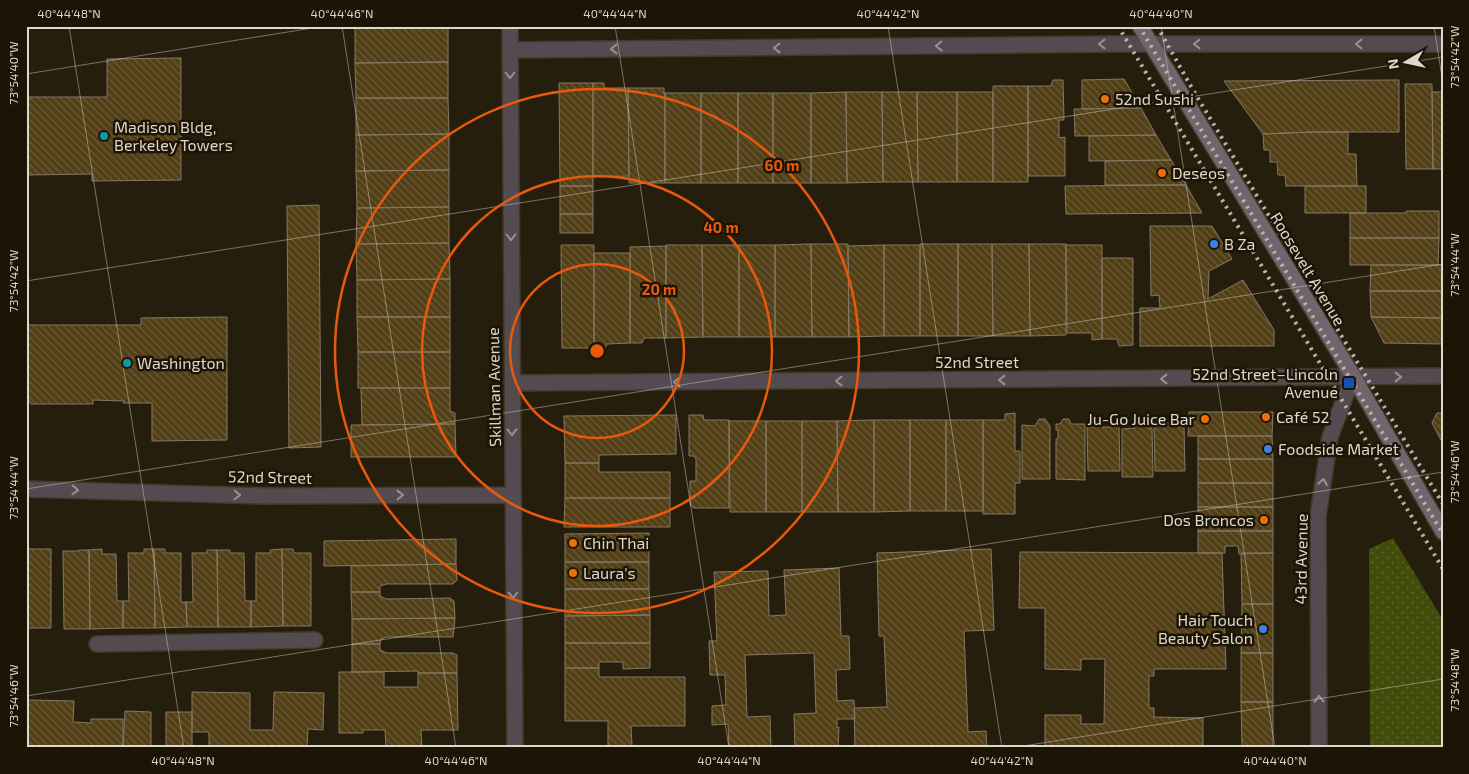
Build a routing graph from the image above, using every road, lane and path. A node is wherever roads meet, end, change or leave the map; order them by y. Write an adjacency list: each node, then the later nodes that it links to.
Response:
1 (510, 26): 5 (street, Skillman Avenue)
2 (1140, 26): 3 (main road, Roosevelt Avenue)
3 (1150, 44): 4 (street, one-way to 3); 5 (street, one-way to 5); 6 (main road, Roosevelt Avenue)
4 (1443, 44)
5 (510, 50): 8 (street, Skillman Avenue, one-way to 8)
6 (1353, 376): 7 (street, 52nd Street, one-way to 7); 8 (street, 52nd Street, one-way to 8); 11 (main road, Roosevelt Avenue); 15 (street, 43rd Avenue, one-way to 6)
7 (1443, 376)
8 (512, 383): 10 (street, Skillman Avenue, one-way to 10)
9 (26, 489): 10 (street, 52nd Street, one-way to 10)
10 (513, 495): 14 (street, Skillman Avenue, one-way to 14)
11 (1443, 532)
12 (315, 640): 13 (street)
13 (97, 644)
14 (514, 748)
15 (1319, 748)

